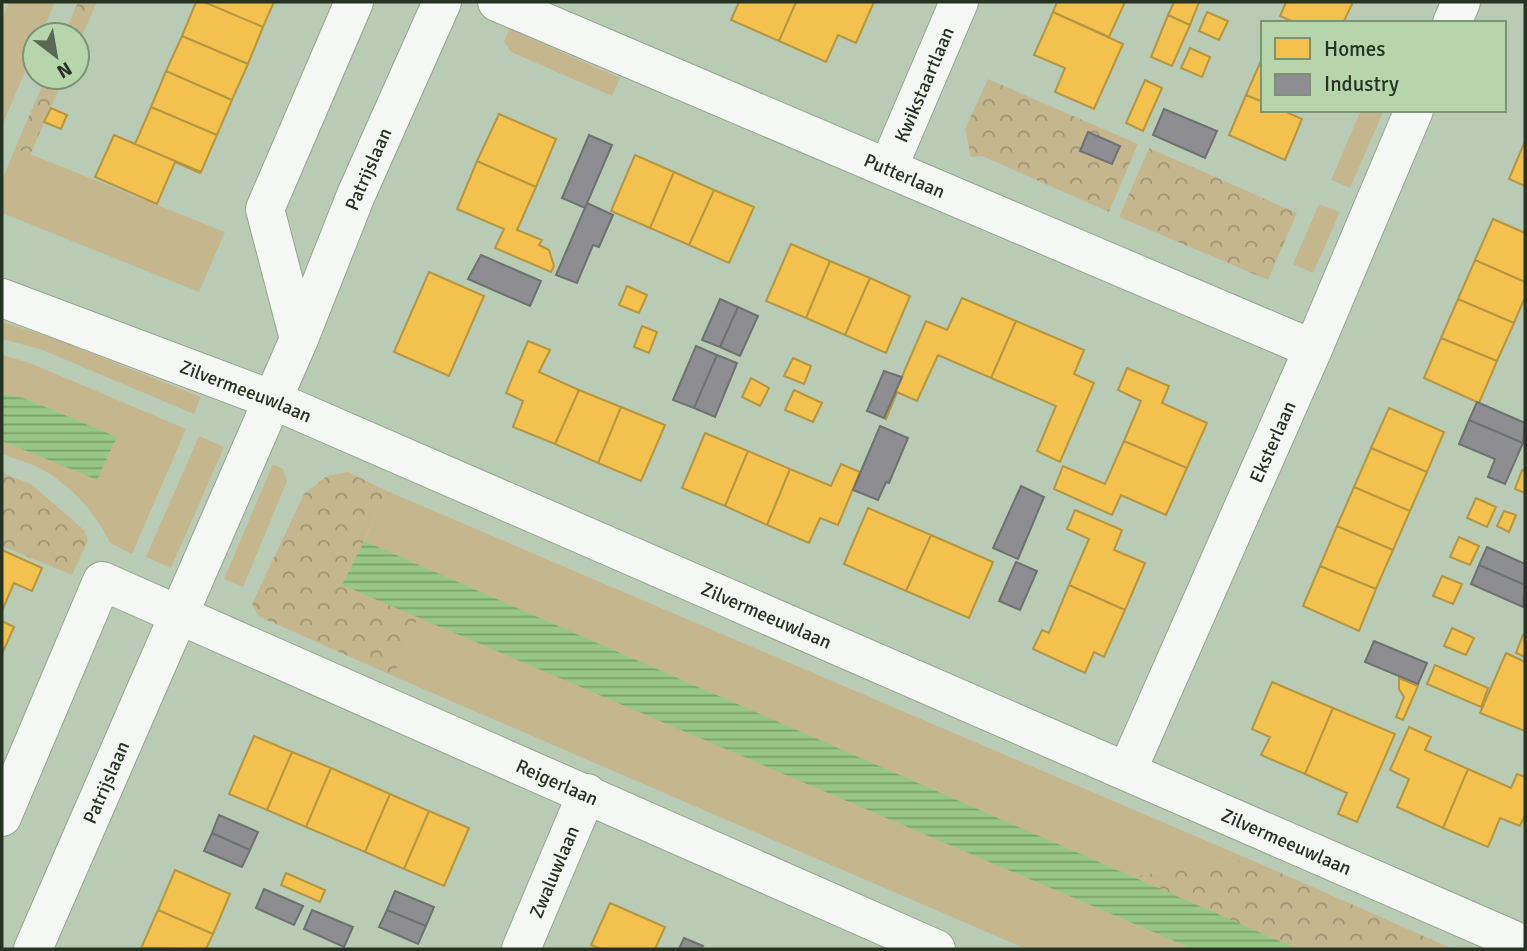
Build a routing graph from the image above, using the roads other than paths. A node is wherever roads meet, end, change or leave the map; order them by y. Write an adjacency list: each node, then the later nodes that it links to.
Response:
1 (354, 2): 10 (street)
2 (442, 2): 10 (street, Patrijslaan)
3 (497, 2): 8 (street, Putterlaan)
4 (959, 2): 8 (street, Kwikstaartlaan)
5 (1461, 2): 6 (street)
6 (1453, 21)
7 (1413, 112): 11 (street, Eksterlaan)
8 (888, 168): 11 (street, Putterlaan)
9 (2, 298): 12 (street, Zilvermeeuwlaan)
10 (299, 340): 12 (street, Patrijslaan)
11 (1313, 349): 14 (street, Eksterlaan)
12 (273, 400): 13 (street, Patrijslaan); 14 (street, Zilvermeeuwlaan)
13 (178, 615): 15 (street, Reigerlaan); 16 (street); 18 (street, Patrijslaan)
14 (1127, 771): 17 (street, Zilvermeeuwlaan)
15 (587, 793): 19 (street, Zwaluwlaan); 20 (street, Reigerlaan)
16 (2, 817)
17 (1525, 945)
18 (33, 949)
19 (521, 949)
20 (936, 949)

